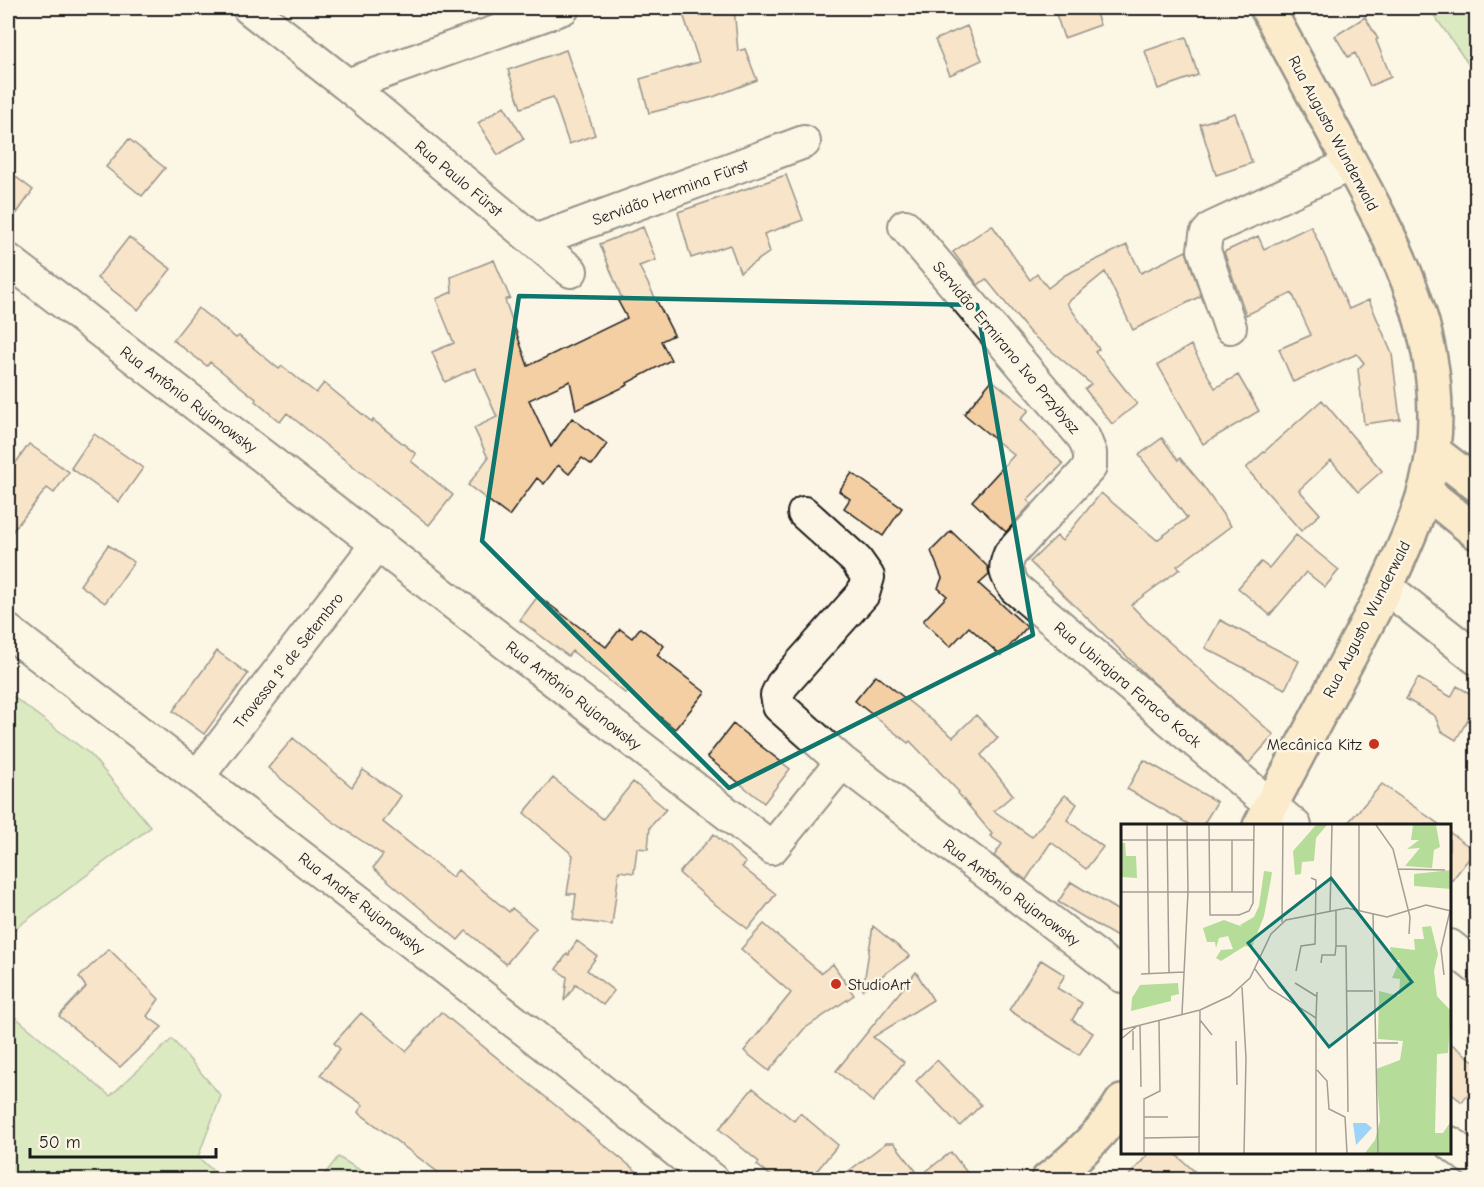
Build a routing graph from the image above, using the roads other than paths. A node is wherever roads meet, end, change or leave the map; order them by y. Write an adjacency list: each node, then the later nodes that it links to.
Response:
1 (249, 8): 4 (street, Rua Paulo Fürst)
2 (562, 8): 4 (street)
3 (1267, 8): 6 (main road, Rua Augusto Wunderwald)
4 (347, 85): 8 (street, Rua Paulo Fürst)
5 (804, 142): 8 (street, Servidão Hermina Fürst)
6 (1351, 164): 11 (street); 12 (main road, Rua Augusto Wunderwald)
7 (905, 226): 18 (street, Servidão Ermirano Ivo Przybysz)
8 (535, 241): 10 (street, Rua Paulo Fürst)
9 (8, 260): 17 (street, Rua Antônio Rujanowsky)
10 (571, 271)
11 (1230, 327)
12 (1433, 451): 13 (main road); 14 (main road, Rua Augusto Wunderwald)
13 (1476, 484)
14 (1425, 491): 16 (main road); 19 (main road, Rua Augusto Wunderwald)
15 (804, 513): 22 (street)
16 (1476, 532)
17 (378, 543): 22 (street, Rua Antônio Rujanowsky); 23 (street, Travessa 1º de Setembro)
18 (1010, 554): 24 (street, Rua Ubirajara Faraco Kock)
19 (1386, 587): 21 (street); 24 (main road, Rua Augusto Wunderwald)
20 (8, 631): 23 (street, Rua André Rujanowsky)
21 (1476, 658)
22 (842, 762): 28 (street, Rua Antônio Rujanowsky)
23 (198, 776): 32 (street, Rua André Rujanowsky)
24 (1265, 815): 25 (street, Rua Ubirajara Faraco Kock)
25 (1292, 824)
26 (1451, 948): 27 (street)
27 (1476, 967)
28 (1121, 975)
29 (1121, 1104): 33 (main road)
30 (1451, 1144): 31 (street)
31 (1476, 1163)
32 (713, 1179)
33 (1048, 1179)

